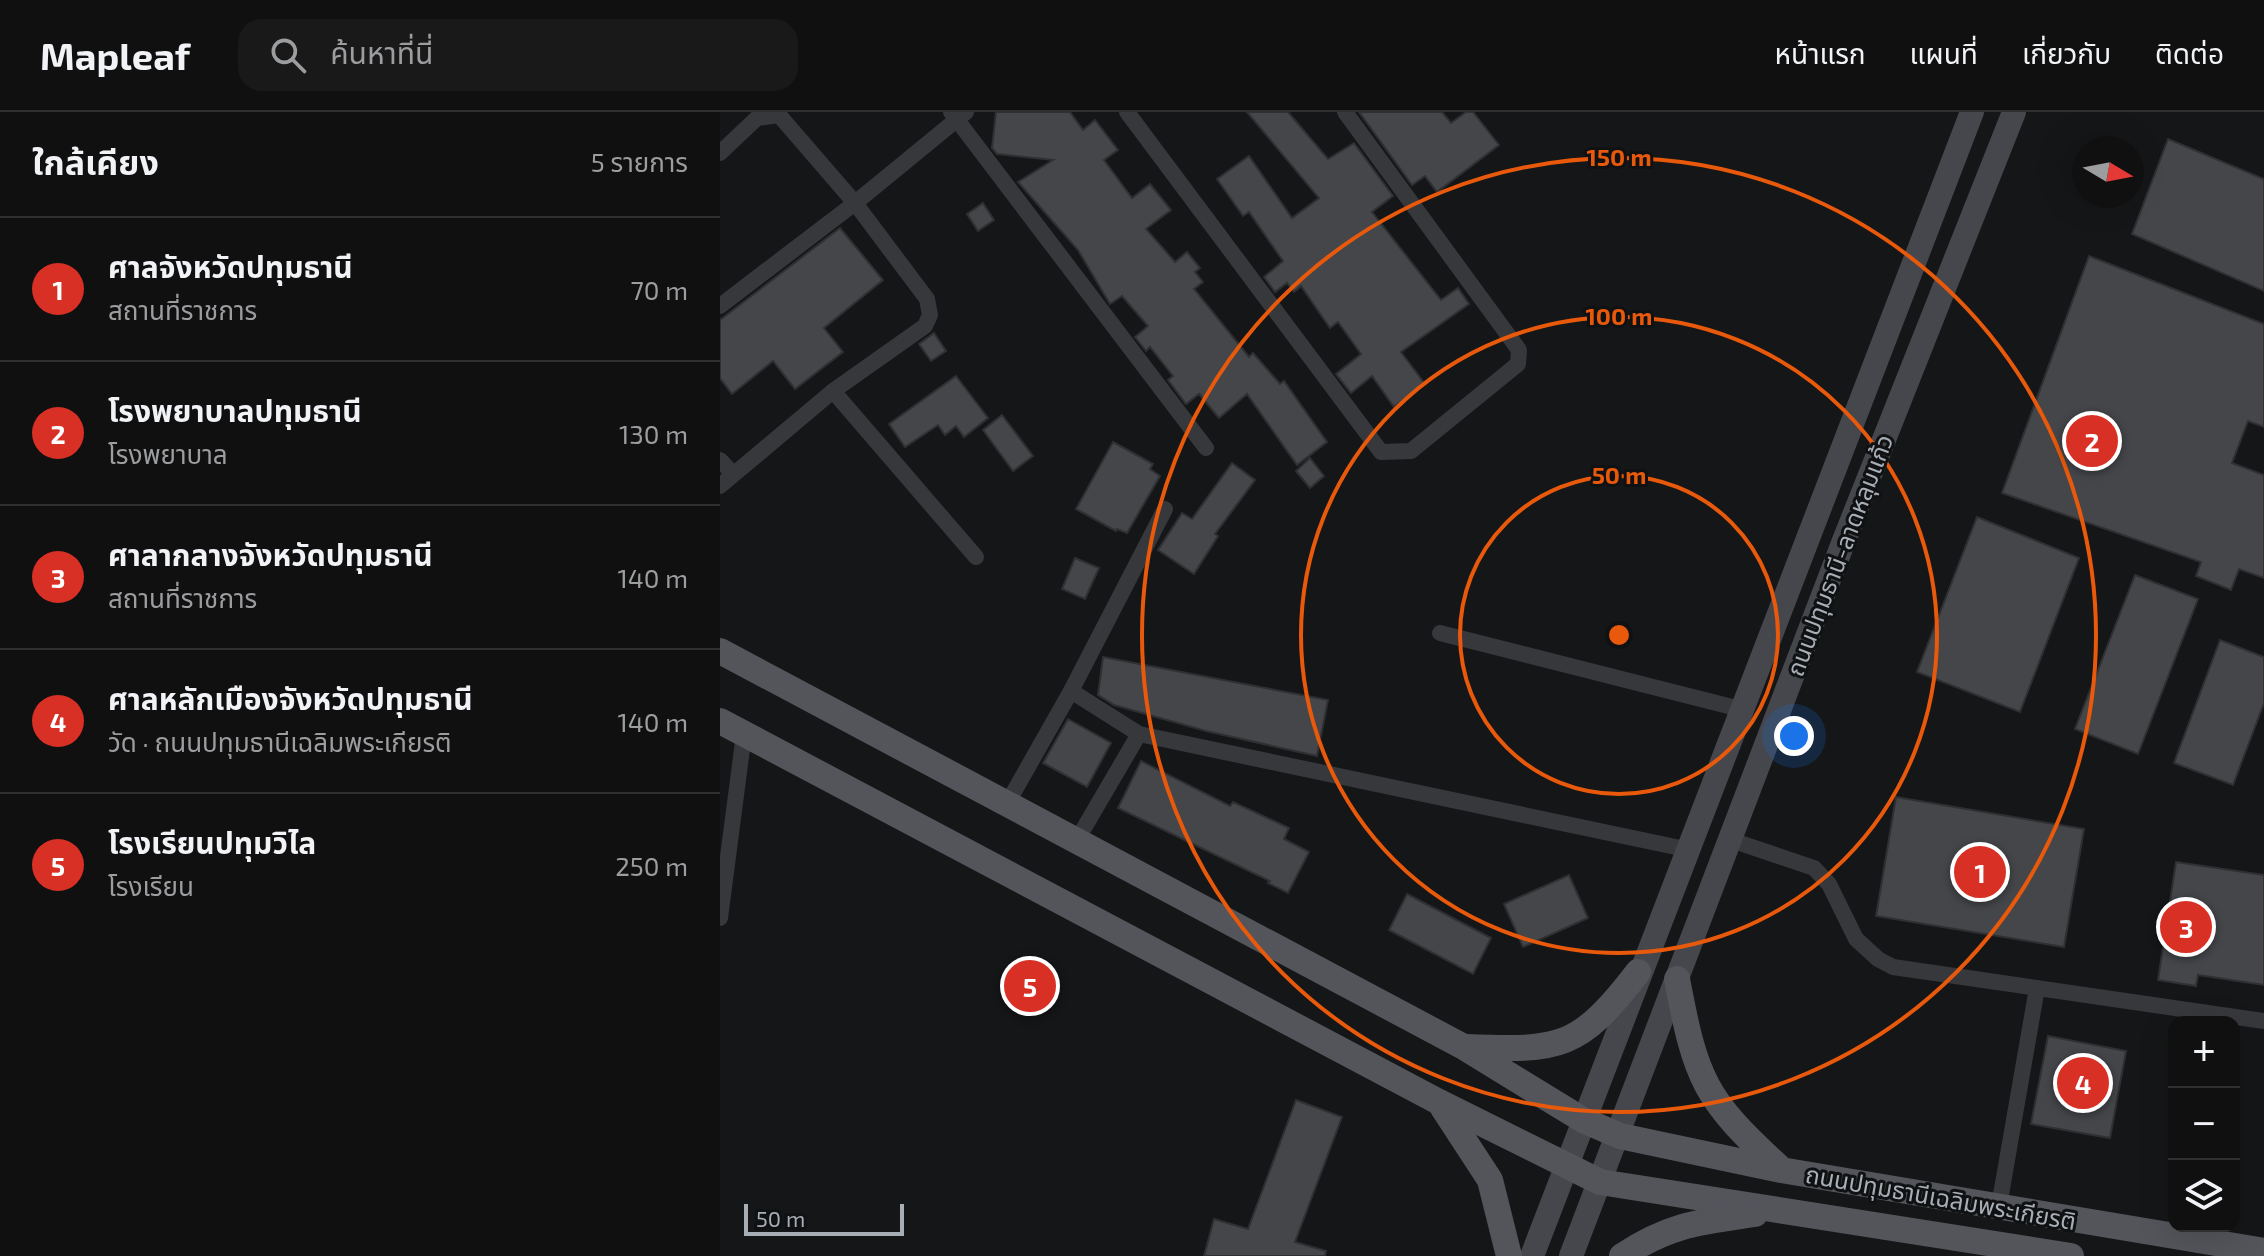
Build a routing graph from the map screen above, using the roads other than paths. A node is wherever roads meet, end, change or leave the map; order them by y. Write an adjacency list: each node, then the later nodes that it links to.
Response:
1 (1127, 112): 2 (street)
2 (1345, 112)
3 (1972, 112): 19 (main road, ถนนปทุมธานี-ลาดหลุมแก้ว)
4 (2014, 112): 25 (main road, ถนนปทุมธานี-ลาดหลุมแก้ว)
5 (958, 114): 7 (street); 10 (street)
6 (720, 153): 7 (street)
7 (855, 203): 8 (street); 9 (street)
8 (720, 306)
9 (833, 391): 12 (street); 15 (street)
10 (1206, 448)
11 (720, 460): 12 (street)
12 (733, 474): 13 (street)
13 (720, 486)
14 (1165, 509): 18 (street)
15 (976, 557)
16 (1440, 633): 19 (street)
17 (720, 651): 23 (main road, ถนนปทุมธานีเฉลิมพระเกียรติ)
18 (1071, 691): 22 (street); 23 (street)
19 (1744, 710): 26 (main road, ถนนปทุมธานี-ลาดหลุมแก้ว)
20 (720, 721): 21 (main road, ถนนปทุมธานีเฉลิมพระเกียรติ)
21 (744, 734): 27 (street); 33 (main road, ถนนปทุมธานีเฉลิมพระเกียรติ)
22 (1139, 734): 24 (street); 26 (street)
23 (1007, 804): 24 (main road, ถนนปทุมธานีเฉลิมพระเกียรติ)
24 (1077, 840): 32 (main road, ถนนปทุมธานีเฉลิมพระเกียรติ)
25 (1731, 840): 29 (main road, ถนนปทุมธานี-ลาดหลุมแก้ว); 30 (street)
26 (1690, 850): 28 (main road, ถนนปทุมธานี-ลาดหลุมแก้ว)
27 (720, 918)
28 (1638, 972): 32 (main road); 34 (main road, ถนนปทุมธานี-ลาดหลุมแก้ว)
29 (1677, 979): 35 (main road, ถนนปทุมธานี-ลาดหลุมแก้ว); 37 (main road)
30 (2037, 988): 31 (street); 39 (street)
31 (2264, 1021)
32 (1462, 1046): 34 (main road, ถนนปทุมธานีเฉลิมพระเกียรติ)
33 (1439, 1102): 36 (main road, ถนนปทุมธานีเฉลิมพระเกียรติ); 42 (main road)
34 (1583, 1120): 35 (main road, ถนนปทุมธานีเฉลิมพระเกียรติ); 36 (main road, ถนนปทุมธานี-ลาดหลุมแก้ว)
35 (1620, 1136): 37 (main road, ถนนปทุมธานีเฉลิมพระเกียรติ); 38 (main road, ถนนปทุมธานี-ลาดหลุมแก้ว)
36 (1565, 1167): 38 (main road, ถนนปทุมธานีเฉลิมพระเกียรติ); 43 (main road, ถนนปทุมธานี-ลาดหลุมแก้ว)
37 (1781, 1170): 39 (main road, ถนนปทุมธานีเฉลิมพระเกียรติ)
38 (1600, 1182): 40 (main road, ถนนปทุมธานีเฉลิมพระเกียรติ); 44 (main road, ถนนปทุมธานี-ลาดหลุมแก้ว)
39 (1999, 1206): 41 (main road, ถนนปทุมธานีเฉลิมพระเกียรติ)
40 (1783, 1210): 45 (main road); 46 (main road, ถนนปทุมธานีเฉลิมพระเกียรติ)
41 (2264, 1251)
42 (1509, 1256)
43 (1532, 1256)
44 (1571, 1256)
45 (1622, 1256)
46 (2071, 1256)

